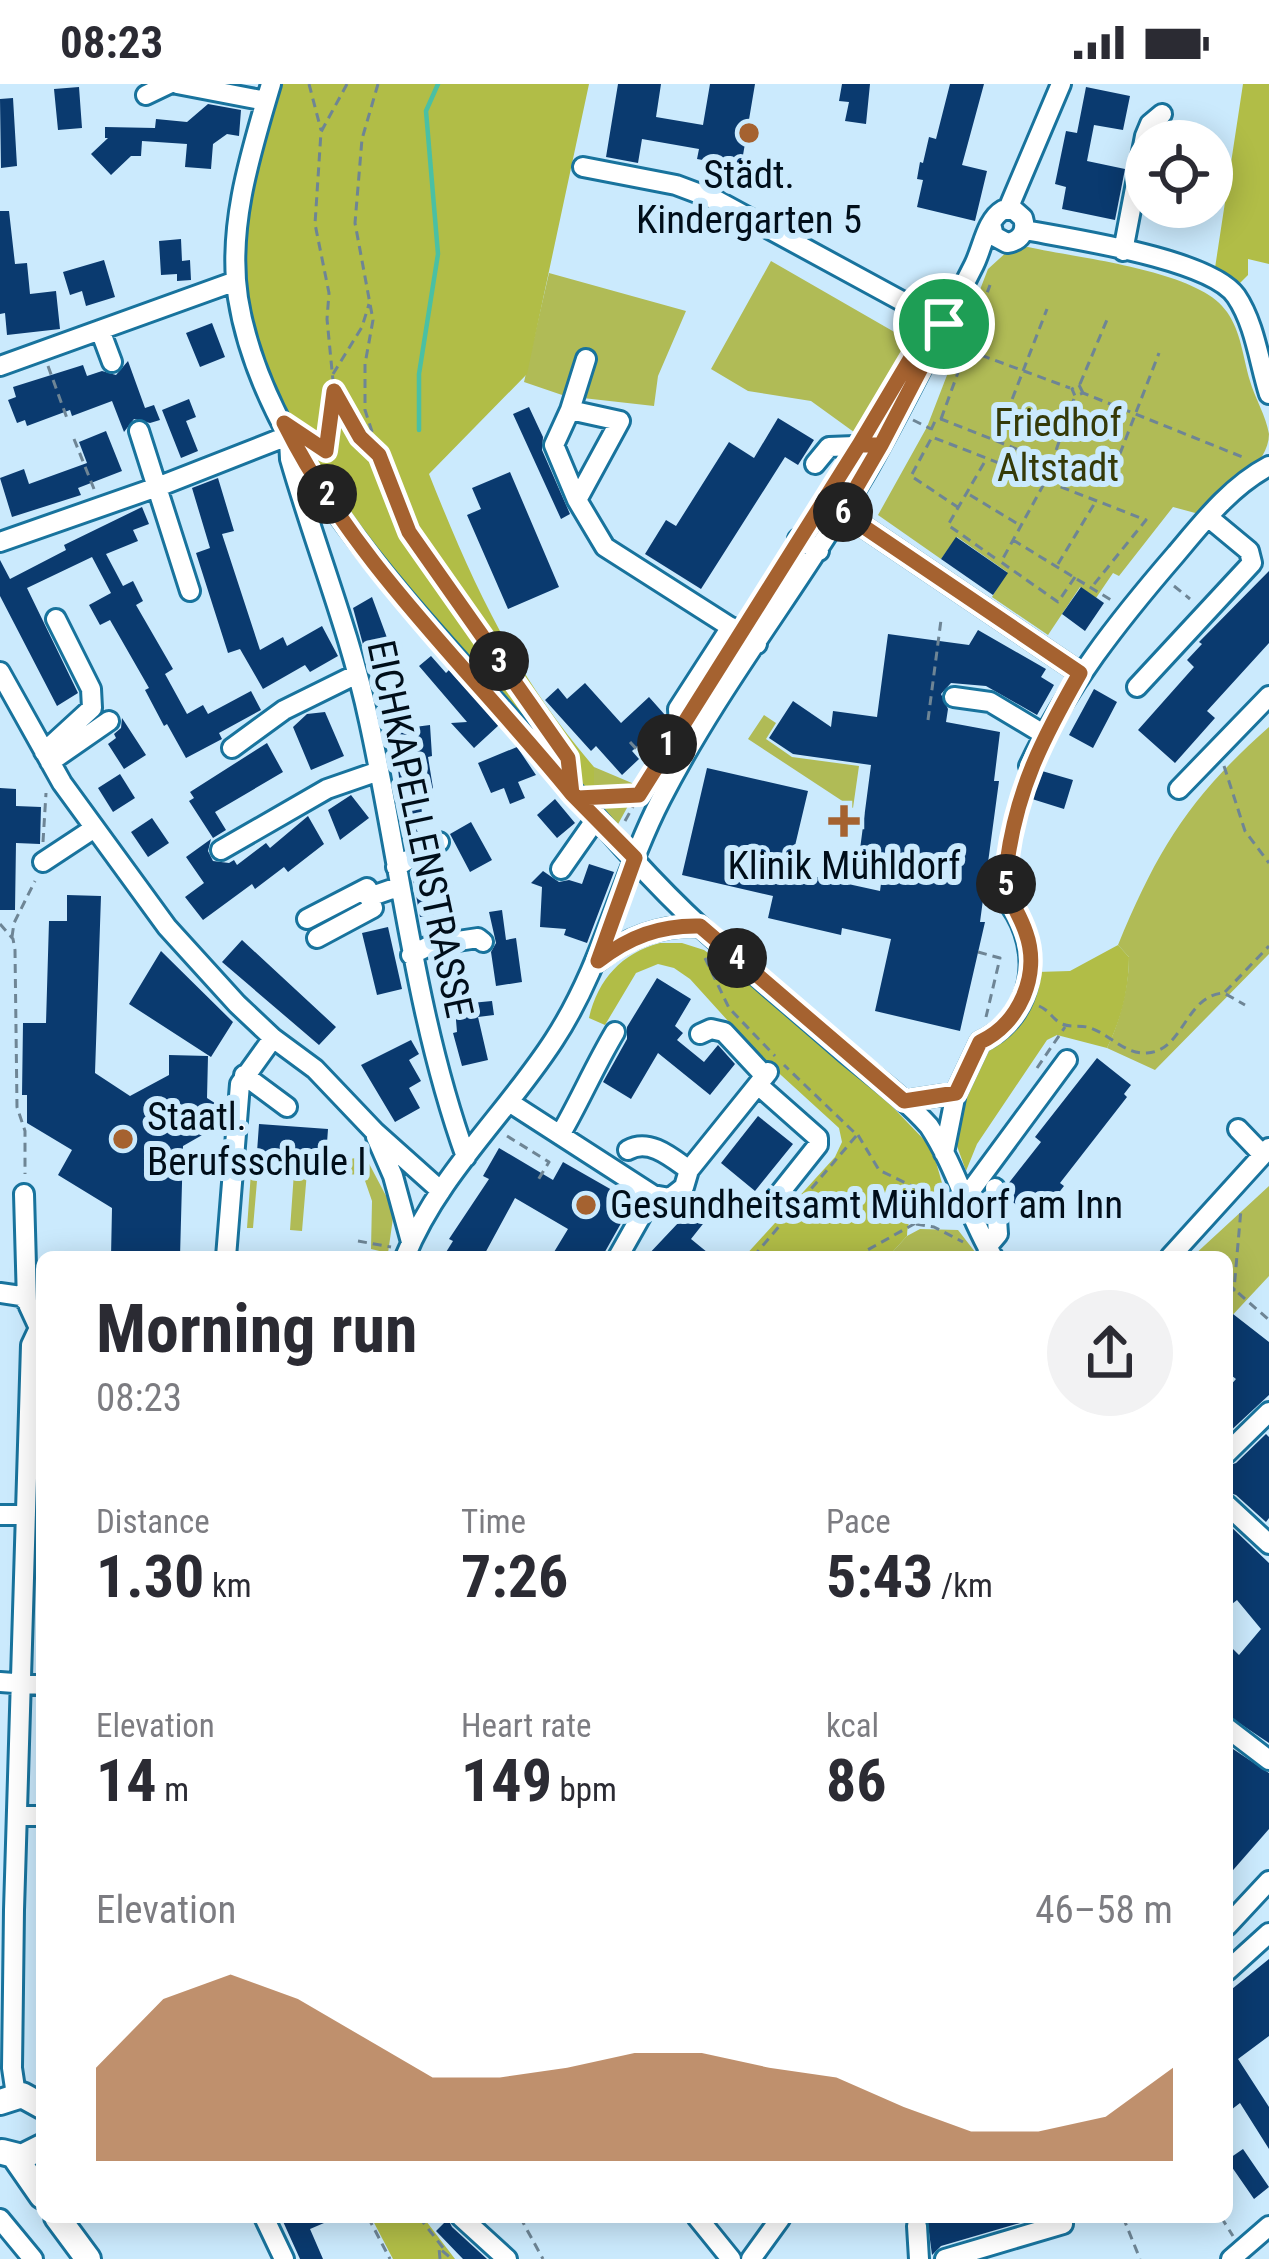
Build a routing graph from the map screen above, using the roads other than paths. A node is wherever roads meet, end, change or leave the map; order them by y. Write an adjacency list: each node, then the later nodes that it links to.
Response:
1 (173, 84): 3 (street, EICHKAPELLENSTRASSE); 4 (street, EICHKAPELLENSTRASSE)
2 (1061, 84): 7 (street)
3 (269, 92): 13 (street, EICHKAPELLENSTRASSE)
4 (146, 95)
5 (1162, 114): 11 (street)
6 (583, 167): 14 (street)
7 (1008, 209): 8 (street); 9 (street)
8 (991, 224): 10 (street); 12 (street)
9 (1024, 230): 10 (street); 11 (street)
10 (1003, 242): 12 (street)
11 (1123, 251): 19 (street)
12 (978, 258): 14 (street)
13 (236, 281): 15 (street); 21 (street, EICHKAPELLENSTRASSE)
14 (944, 324): 23 (street)
15 (100, 330): 17 (street); 18 (street)
16 (586, 359): 20 (street)
17 (112, 362)
18 (0, 366)
19 (1269, 394)
20 (570, 410): 27 (street); 27 (street)
21 (287, 429): 26 (street); 39 (street, EICHKAPELLENSTRASSE); 51 (street)
22 (139, 431): 26 (street)
23 (881, 445): 24 (street); 28 (street)
24 (815, 464)
25 (1266, 468): 29 (street)
26 (160, 486): 31 (street); 33 (street)
27 (577, 500): 35 (street)
28 (842, 512): 32 (street); 38 (street)
29 (1208, 517): 38 (street); 40 (street)
30 (798, 538): 32 (street)
31 (0, 542)
32 (819, 551): 36 (street)
33 (190, 591)
34 (56, 619): 47 (street)
35 (731, 627): 36 (street); 45 (street)
36 (757, 644): 45 (street)
37 (0, 672): 47 (street)
38 (1080, 673): 44 (street)
39 (357, 674): 46 (street); 49 (street, EICHKAPELLENSTRASSE)
40 (1137, 687)
41 (1269, 696): 50 (street)
42 (954, 698): 44 (street)
43 (109, 721): 47 (street)
44 (1045, 735): 48 (street)
45 (689, 746): 55 (street)
46 (232, 748)
47 (46, 757): 52 (street)
48 (1029, 766)
49 (379, 770): 54 (street); 58 (street, EICHKAPELLENSTRASSE)
50 (1179, 789)
51 (596, 819): 55 (street); 57 (street)
52 (93, 829): 56 (street); 69 (street)
53 (439, 842): 58 (street)
54 (221, 850)
55 (635, 858): 62 (street); 66 (street)
56 (43, 862)
57 (561, 868)
58 (397, 877): 59 (street); 65 (street, EICHKAPELLENSTRASSE)
59 (369, 897): 61 (street); 63 (street)
60 (1010, 904): 73 (street)
61 (307, 919)
62 (700, 926): 66 (street); 74 (street)
63 (317, 938)
64 (483, 942): 65 (street)
65 (411, 955): 83 (street, EICHKAPELLENSTRASSE)
66 (598, 961): 75 (street)
67 (615, 1032): 79 (street)
68 (700, 1034): 72 (street)
69 (273, 1038): 71 (street); 78 (street)
70 (1066, 1060): 88 (street)
71 (244, 1076): 76 (street); 93 (street)
72 (764, 1077): 84 (street); 91 (street)
73 (956, 1093): 74 (street); 82 (street)
74 (904, 1101): 82 (street)
75 (509, 1102): 79 (street); 83 (street)
76 (287, 1107)
77 (1238, 1129): 81 (street)
78 (375, 1132): 85 (street); 90 (street)
79 (560, 1135): 89 (street)
80 (628, 1150): 84 (street)
81 (1266, 1151): 97 (street)
82 (944, 1153): 88 (street)
83 (466, 1157): 90 (street)
84 (689, 1170): 89 (street)
85 (393, 1176): 90 (street); 92 (street)
86 (995, 1188): 96 (street)
87 (25, 1195): 99 (street)
88 (961, 1195): 95 (street)
89 (653, 1196): 94 (street)
90 (436, 1198): 92 (street)
91 (771, 1204)
92 (408, 1250)
93 (226, 1251)
94 (621, 1251)
95 (990, 1251)
96 (992, 1251)
97 (1175, 1251)
98 (0, 1293): 99 (street)
99 (27, 1302): 100 (street)
100 (36, 1318)
101 (36, 1336): 106 (street)
102 (1269, 1412): 103 (street)
103 (1233, 1448)
104 (1233, 1511): 107 (street)
105 (0, 1515): 106 (street)
106 (26, 1516): 109 (street)
107 (1269, 1544)
108 (0, 1682): 109 (street)
109 (21, 1684): 110 (street); 113 (street)
110 (36, 1685)
111 (1233, 1733): 112 (street)
112 (1269, 1760)
113 (17, 1816): 114 (street); 116 (street)
114 (36, 1816)
115 (1269, 1881): 117 (street)
116 (7, 1910): 120 (street)
117 (1233, 1920)
118 (1269, 1933): 119 (street)
119 (1233, 1966)
120 (27, 2100)
121 (8, 2154): 122 (main road)
122 (36, 2189)
123 (0, 2219): 133 (street)
124 (62, 2223): 134 (main road)
125 (267, 2223): 135 (street)
126 (468, 2223): 136 (street)
127 (702, 2223): 137 (street)
128 (777, 2223): 138 (street)
129 (1063, 2224): 140 (street)
130 (916, 2226): 139 (street)
131 (1269, 2226): 132 (street)
132 (1236, 2254)
133 (33, 2259)
134 (88, 2259)
135 (284, 2259)
136 (507, 2259)
137 (731, 2259)
138 (752, 2259)
139 (919, 2259)
140 (945, 2259)

